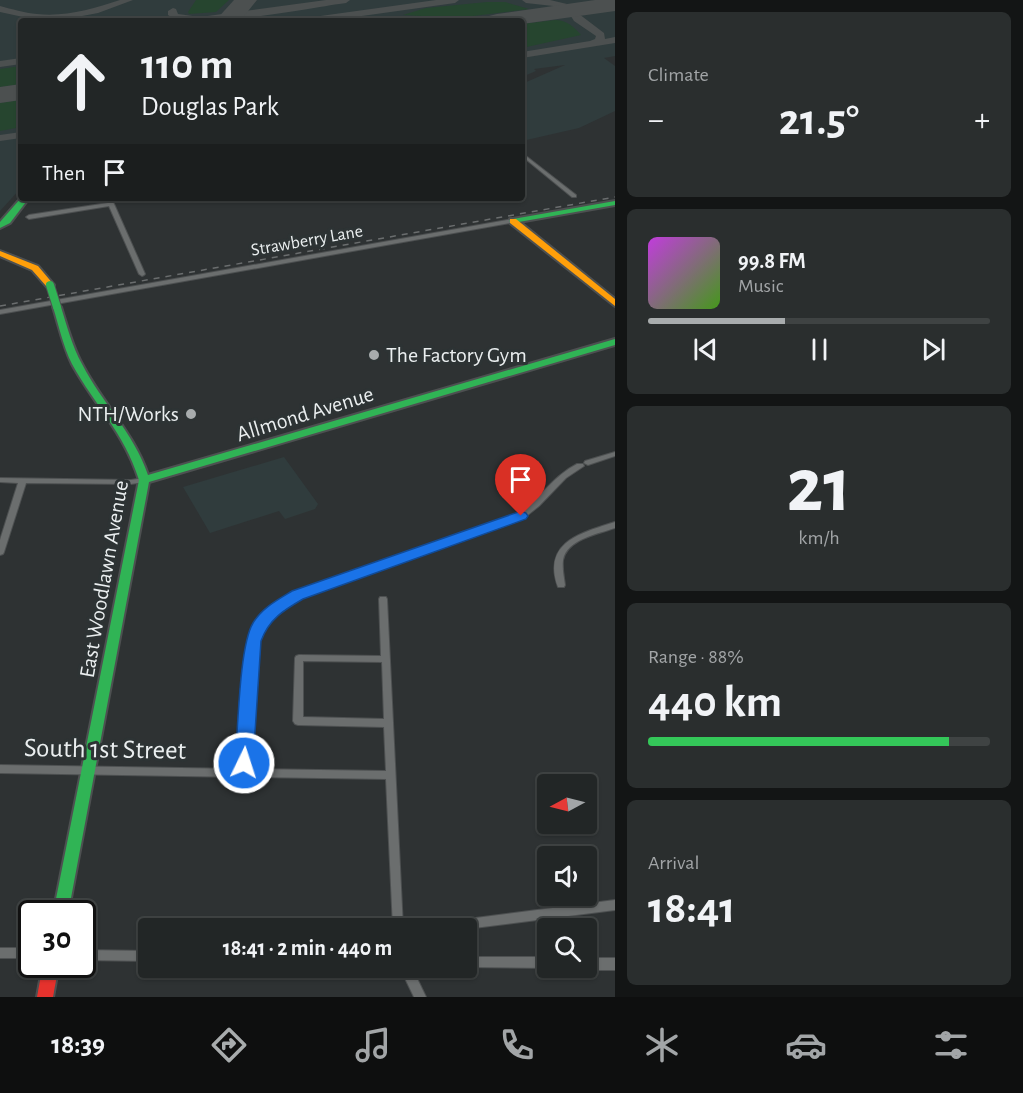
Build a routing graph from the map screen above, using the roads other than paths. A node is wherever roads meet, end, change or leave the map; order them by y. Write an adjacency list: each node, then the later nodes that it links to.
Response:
1 (525, 156): 2 (street)
2 (574, 196)
3 (23, 201): 8 (street)
4 (110, 201): 6 (street); 10 (street)
5 (615, 202): 7 (street, Strawberry Lane)
6 (29, 217)
7 (513, 220): 11 (street); 12 (street, Strawberry Lane)
8 (0, 226)
9 (0, 253): 17 (street, East Woodlawn Avenue, bridge)
10 (141, 274)
11 (615, 303)
12 (2, 311)
13 (615, 342): 17 (street, Allmond Avenue)
14 (615, 454): 26 (street)
15 (0, 480): 16 (street, Allmond Avenue)
16 (23, 480): 17 (street, Allmond Avenue); 19 (street)
17 (144, 480): 25 (street, East Woodlawn Avenue)
18 (615, 525): 20 (street)
19 (0, 552)
20 (561, 585)
21 (383, 599): 22 (street)
22 (385, 659): 23 (street); 23 (street)
23 (388, 723): 27 (street)
24 (0, 769): 25 (street, South 1st Street)
25 (88, 771): 26 (street, South 1st Street); 28 (street, East Woodlawn Avenue)
26 (245, 774): 27 (street, South 1st Street)
27 (389, 775): 30 (street)
28 (63, 900)
29 (615, 905): 31 (street)
30 (397, 918)
31 (477, 923)
32 (0, 953): 33 (street)
33 (18, 953)
34 (96, 955): 35 (street)
35 (138, 956)
36 (477, 962): 37 (street)
37 (537, 963)
38 (597, 964): 39 (street)
39 (615, 964)
40 (48, 978): 42 (street)
41 (411, 978): 43 (street)
42 (45, 997)
43 (420, 997)

